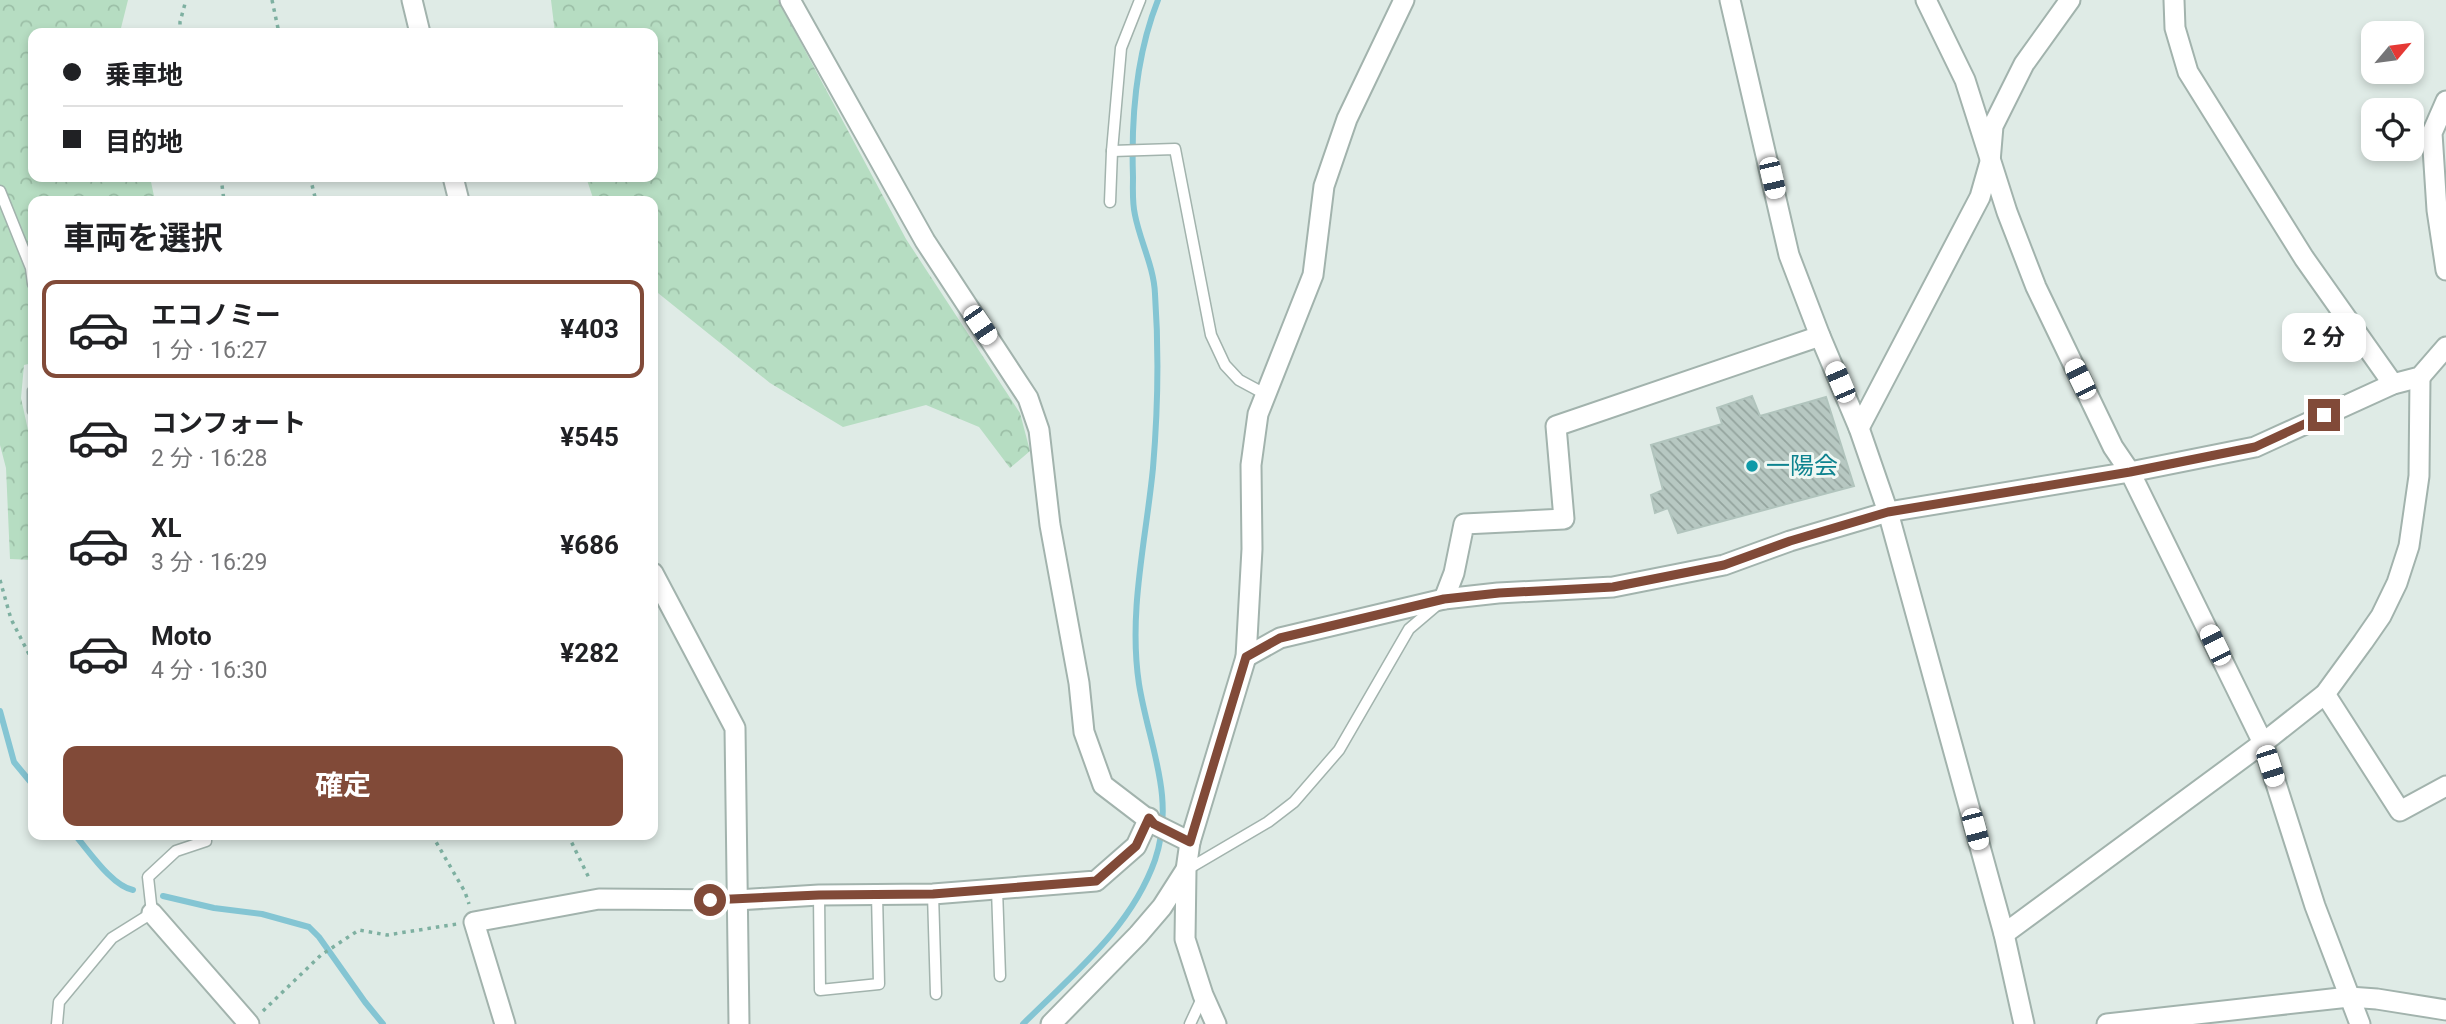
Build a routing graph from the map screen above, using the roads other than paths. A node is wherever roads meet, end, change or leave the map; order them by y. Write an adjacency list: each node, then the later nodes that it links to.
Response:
1 (412, 0): 9 (street)
2 (790, 0): 31 (street)
3 (1140, 0): 11 (lane)
4 (1404, 0): 21 (street)
5 (1730, 0): 17 (street)
6 (1926, 0): 12 (street)
7 (2070, 0): 12 (street)
8 (2174, 0): 20 (street)
9 (419, 28)
10 (2446, 101): 16 (street)
11 (1116, 151): 14 (lane); 21 (lane)
12 (1990, 162): 22 (street); 23 (street)
13 (0, 191): 15 (lane)
14 (1110, 202)
15 (28, 261)
16 (2446, 270)
17 (1820, 336): 22 (street); 26 (street)
18 (2446, 346): 19 (street)
19 (2420, 377): 20 (street); 28 (street)
20 (2393, 384): 23 (street)
21 (1265, 394): 27 (street)
22 (1860, 428): 24 (street)
23 (2130, 472): 24 (street); 29 (street)
24 (1888, 512): 26 (street); 41 (street)
25 (658, 583): 39 (street)
26 (1444, 599): 27 (street); 34 (lane)
27 (1246, 657): 32 (street)
28 (2325, 694): 29 (street); 30 (street)
29 (2263, 743): 41 (street); 45 (street)
30 (2446, 786)
31 (1152, 821): 32 (street); 35 (street)
32 (1182, 837): 34 (street)
33 (206, 840): 40 (lane)
34 (1186, 870): 44 (street); 51 (street)
35 (997, 889): 37 (street); 42 (lane)
36 (877, 894): 37 (street); 38 (street); 38 (lane)
37 (933, 894): 43 (lane)
38 (819, 895): 39 (street)
39 (737, 900): 49 (street); 50 (street)
40 (152, 913): 47 (street); 48 (lane)
41 (2004, 934): 54 (street)
42 (1000, 976)
43 (936, 994)
44 (1203, 995): 52 (lane); 53 (street)
45 (2349, 997): 46 (street); 55 (street); 56 (street)
46 (2446, 1010)
47 (254, 1020)
48 (57, 1024)
49 (505, 1024)
50 (739, 1024)
51 (1051, 1024)
52 (1190, 1024)
53 (1216, 1024)
54 (2024, 1024)
55 (2107, 1024)
56 (2360, 1024)

